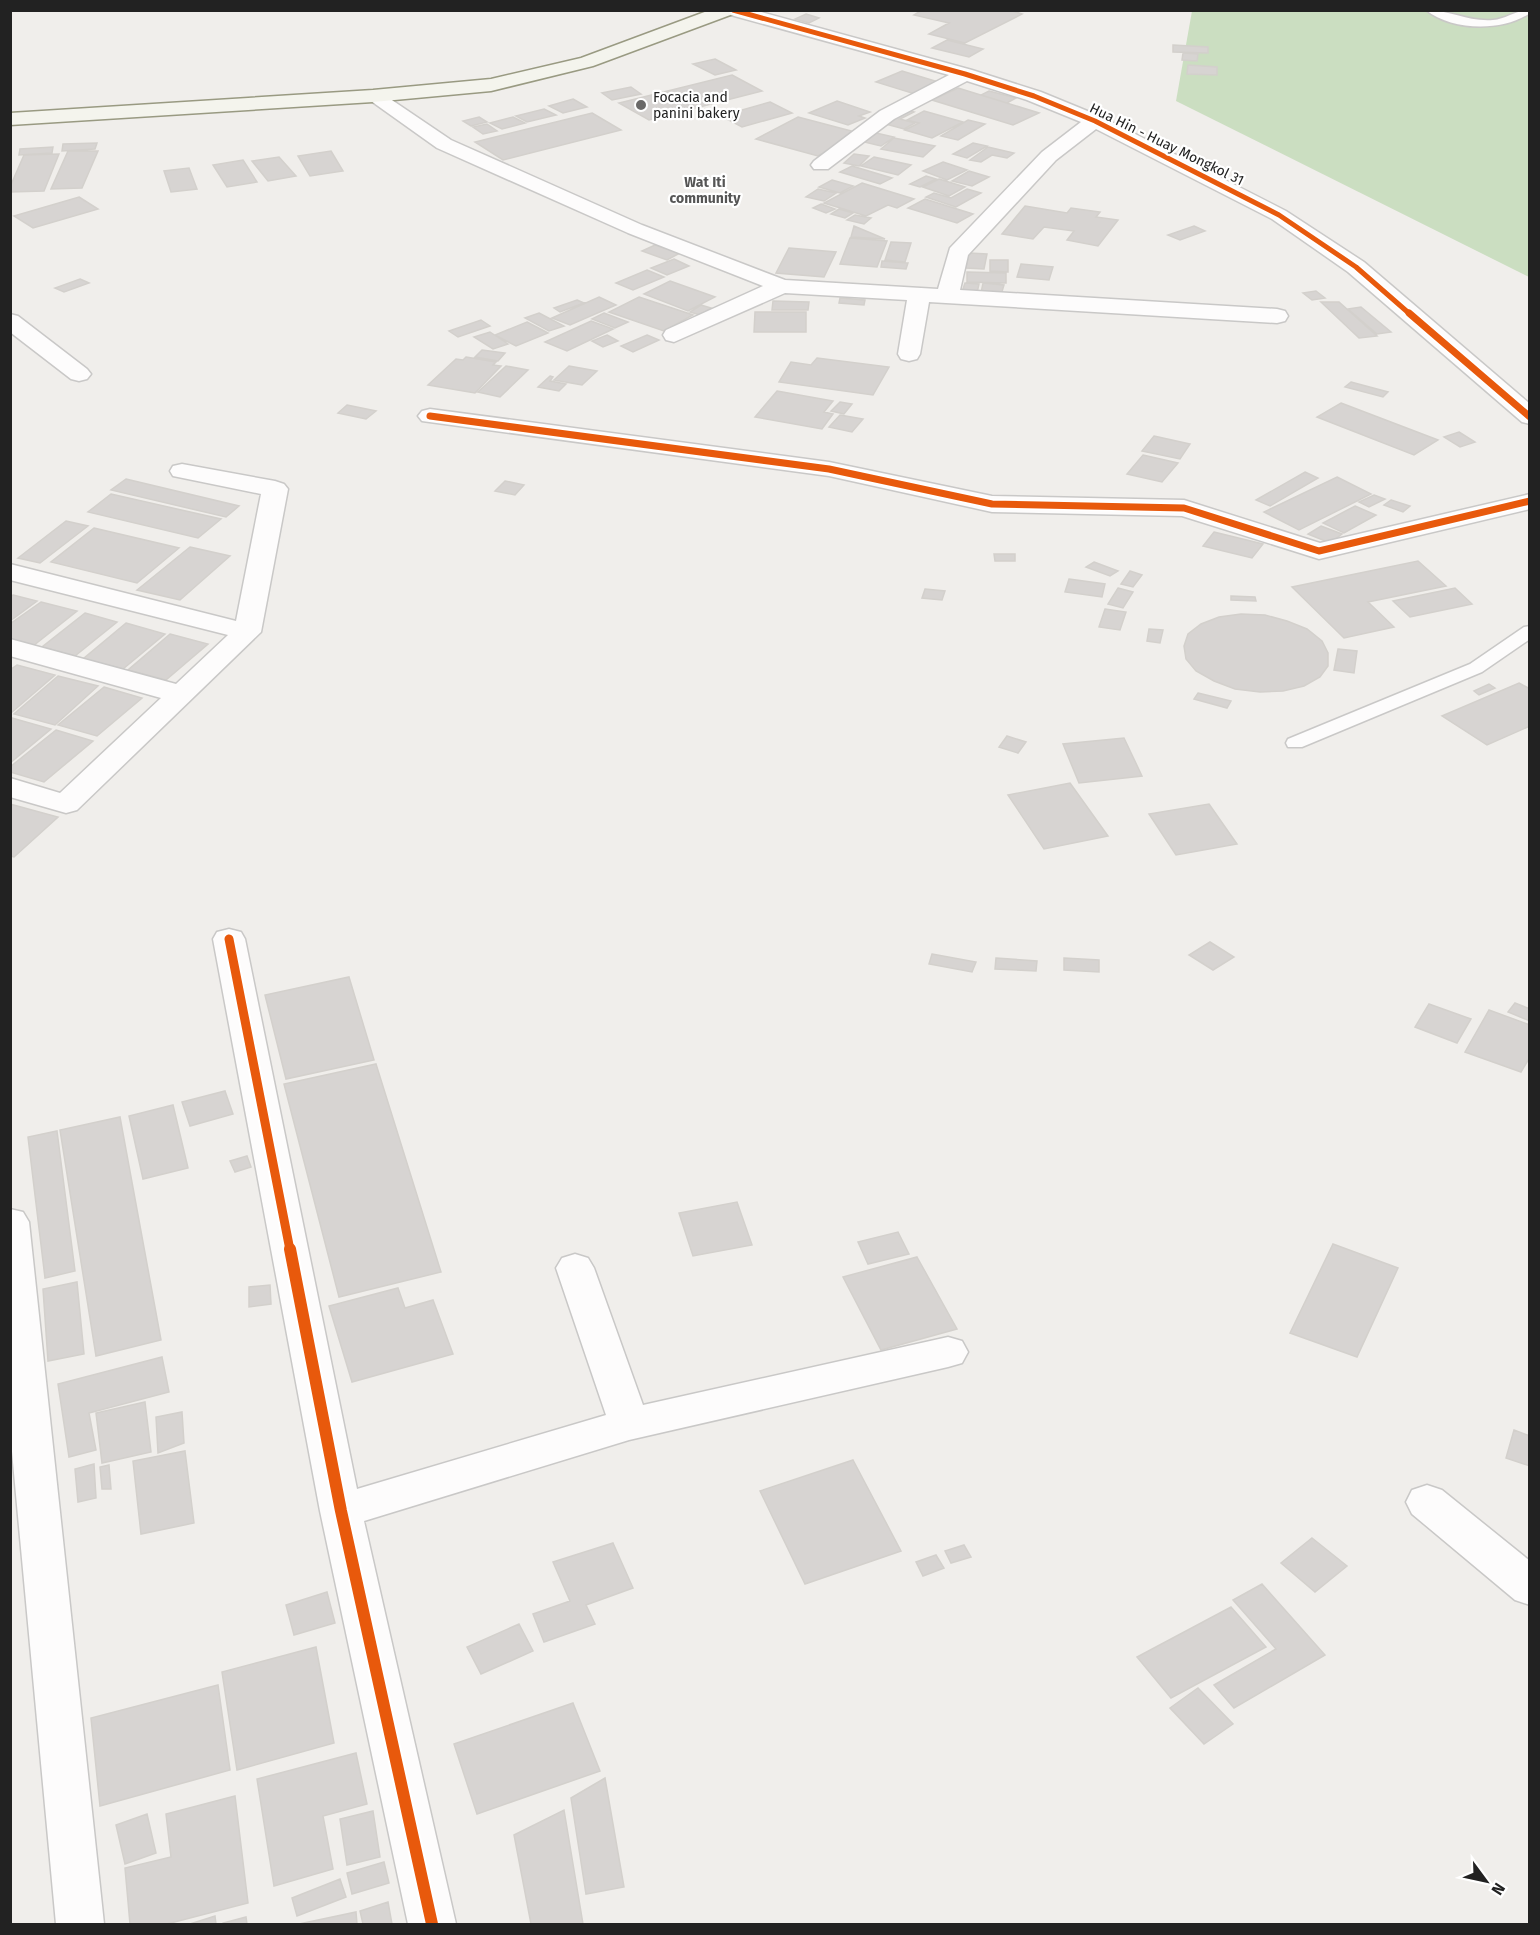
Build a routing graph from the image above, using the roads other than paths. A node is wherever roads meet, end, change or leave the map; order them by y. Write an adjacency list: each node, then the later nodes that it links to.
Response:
1 (727, 10): 6 (main road)
2 (733, 10): 5 (street, Hua Hin - Huay Mongkol 31)
3 (1527, 10): 4 (lane)
4 (1438, 12)
5 (965, 74): 8 (street, Hua Hin - Huay Mongkol 31); 9 (street)
6 (374, 96): 7 (main road); 10 (street)
7 (10, 119)
8 (1095, 122): 12 (street); 19 (street, Hua Hin - Huay Mongkol 31)
9 (821, 165)
10 (782, 286): 11 (street); 15 (street)
11 (919, 295): 12 (street); 16 (street)
12 (947, 297): 13 (street)
13 (1277, 316)
14 (10, 321): 17 (street)
15 (674, 335)
16 (909, 354)
17 (79, 374)
18 (430, 416): 21 (street)
19 (1530, 417)
20 (182, 471): 24 (street)
21 (1530, 501)
22 (10, 572): 24 (street)
23 (1530, 631): 27 (lane)
24 (247, 632): 26 (street)
25 (10, 647): 26 (street)
26 (182, 695): 28 (street)
27 (1295, 743)
28 (10, 787)
29 (229, 939): 35 (street)
30 (10, 1222): 37 (street)
31 (575, 1268): 33 (street)
32 (948, 1352): 33 (street)
33 (629, 1424): 35 (street)
34 (1427, 1502): 36 (street)
35 (341, 1511): 38 (street)
36 (1530, 1587)
37 (80, 1924)
38 (432, 1924)

